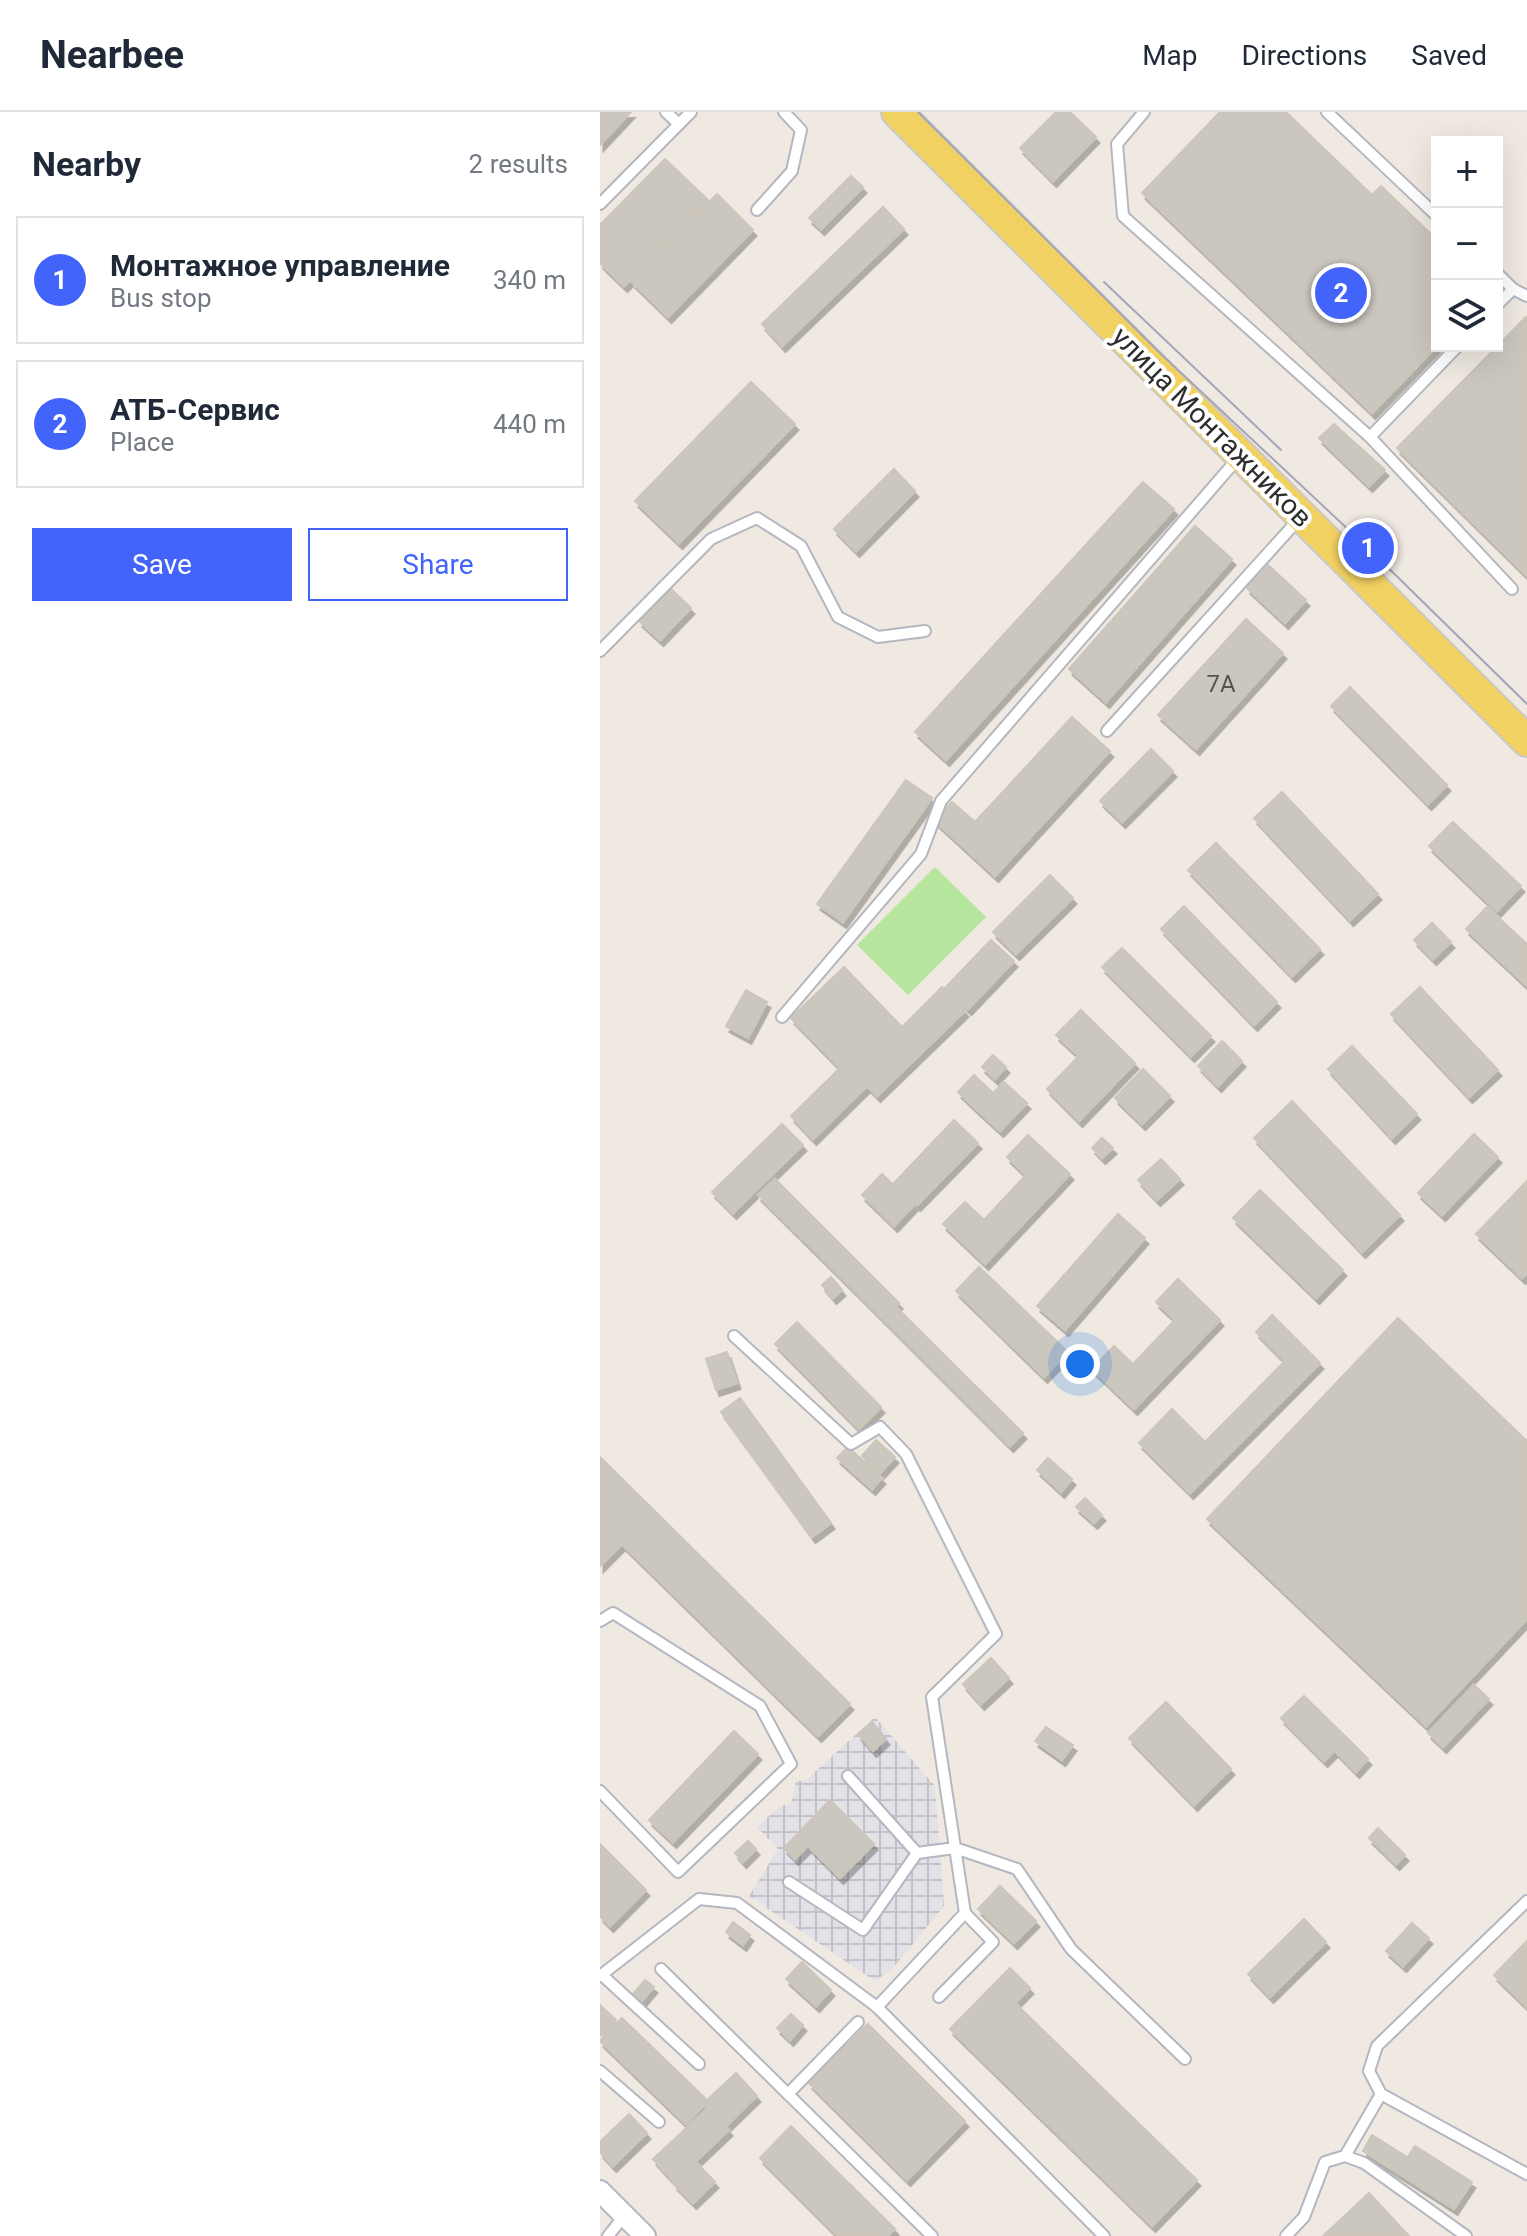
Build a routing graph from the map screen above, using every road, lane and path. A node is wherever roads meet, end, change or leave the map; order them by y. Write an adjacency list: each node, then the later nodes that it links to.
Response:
1 (666, 112): 7 (lane)
2 (691, 112): 7 (lane)
3 (784, 112): 9 (lane)
4 (897, 112): 17 (main road, улица Монтажников)
5 (1144, 112): 16 (lane)
6 (1327, 112): 10 (lane)
7 (679, 124): 8 (lane)
8 (600, 204)
9 (757, 210)
10 (1431, 210)
11 (1503, 279): 12 (lane)
12 (1513, 289): 13 (lane); 14 (lane)
13 (1527, 296)
14 (1503, 299)
15 (1452, 352): 16 (lane)
16 (1370, 437): 19 (lane)
17 (1241, 456): 18 (main road, улица Монтажников); 24 (lane)
18 (1301, 516): 22 (lane); 23 (main road, улица Монтажников)
19 (1512, 589)
20 (925, 631): 21 (lane)
21 (600, 651)
22 (1107, 731)
23 (1527, 741)
24 (782, 1017)
25 (734, 1336): 29 (lane)
26 (600, 1621): 28 (lane)
27 (848, 1776): 30 (lane)
28 (600, 1791)
29 (955, 1848): 30 (lane); 33 (lane); 39 (lane)
30 (917, 1853): 31 (lane)
31 (789, 1882)
32 (1527, 1901): 43 (lane)
33 (965, 1913): 36 (lane); 37 (lane)
34 (661, 1969): 42 (lane)
35 (601, 1976): 37 (lane); 40 (lane)
36 (939, 1997)
37 (877, 2007): 52 (lane)
38 (858, 2022): 42 (lane)
39 (1185, 2059)
40 (699, 2064)
41 (600, 2071): 44 (lane)
42 (788, 2094): 51 (lane)
43 (1381, 2094): 45 (lane); 46 (lane)
44 (659, 2122)
45 (1345, 2156): 53 (lane); 54 (lane)
46 (1527, 2174)
47 (600, 2191): 48 (street)
48 (624, 2216): 49 (lane); 50 (street)
49 (608, 2236)
50 (645, 2236)
51 (932, 2236)
52 (1104, 2236)
53 (1286, 2236)
54 (1466, 2236)

